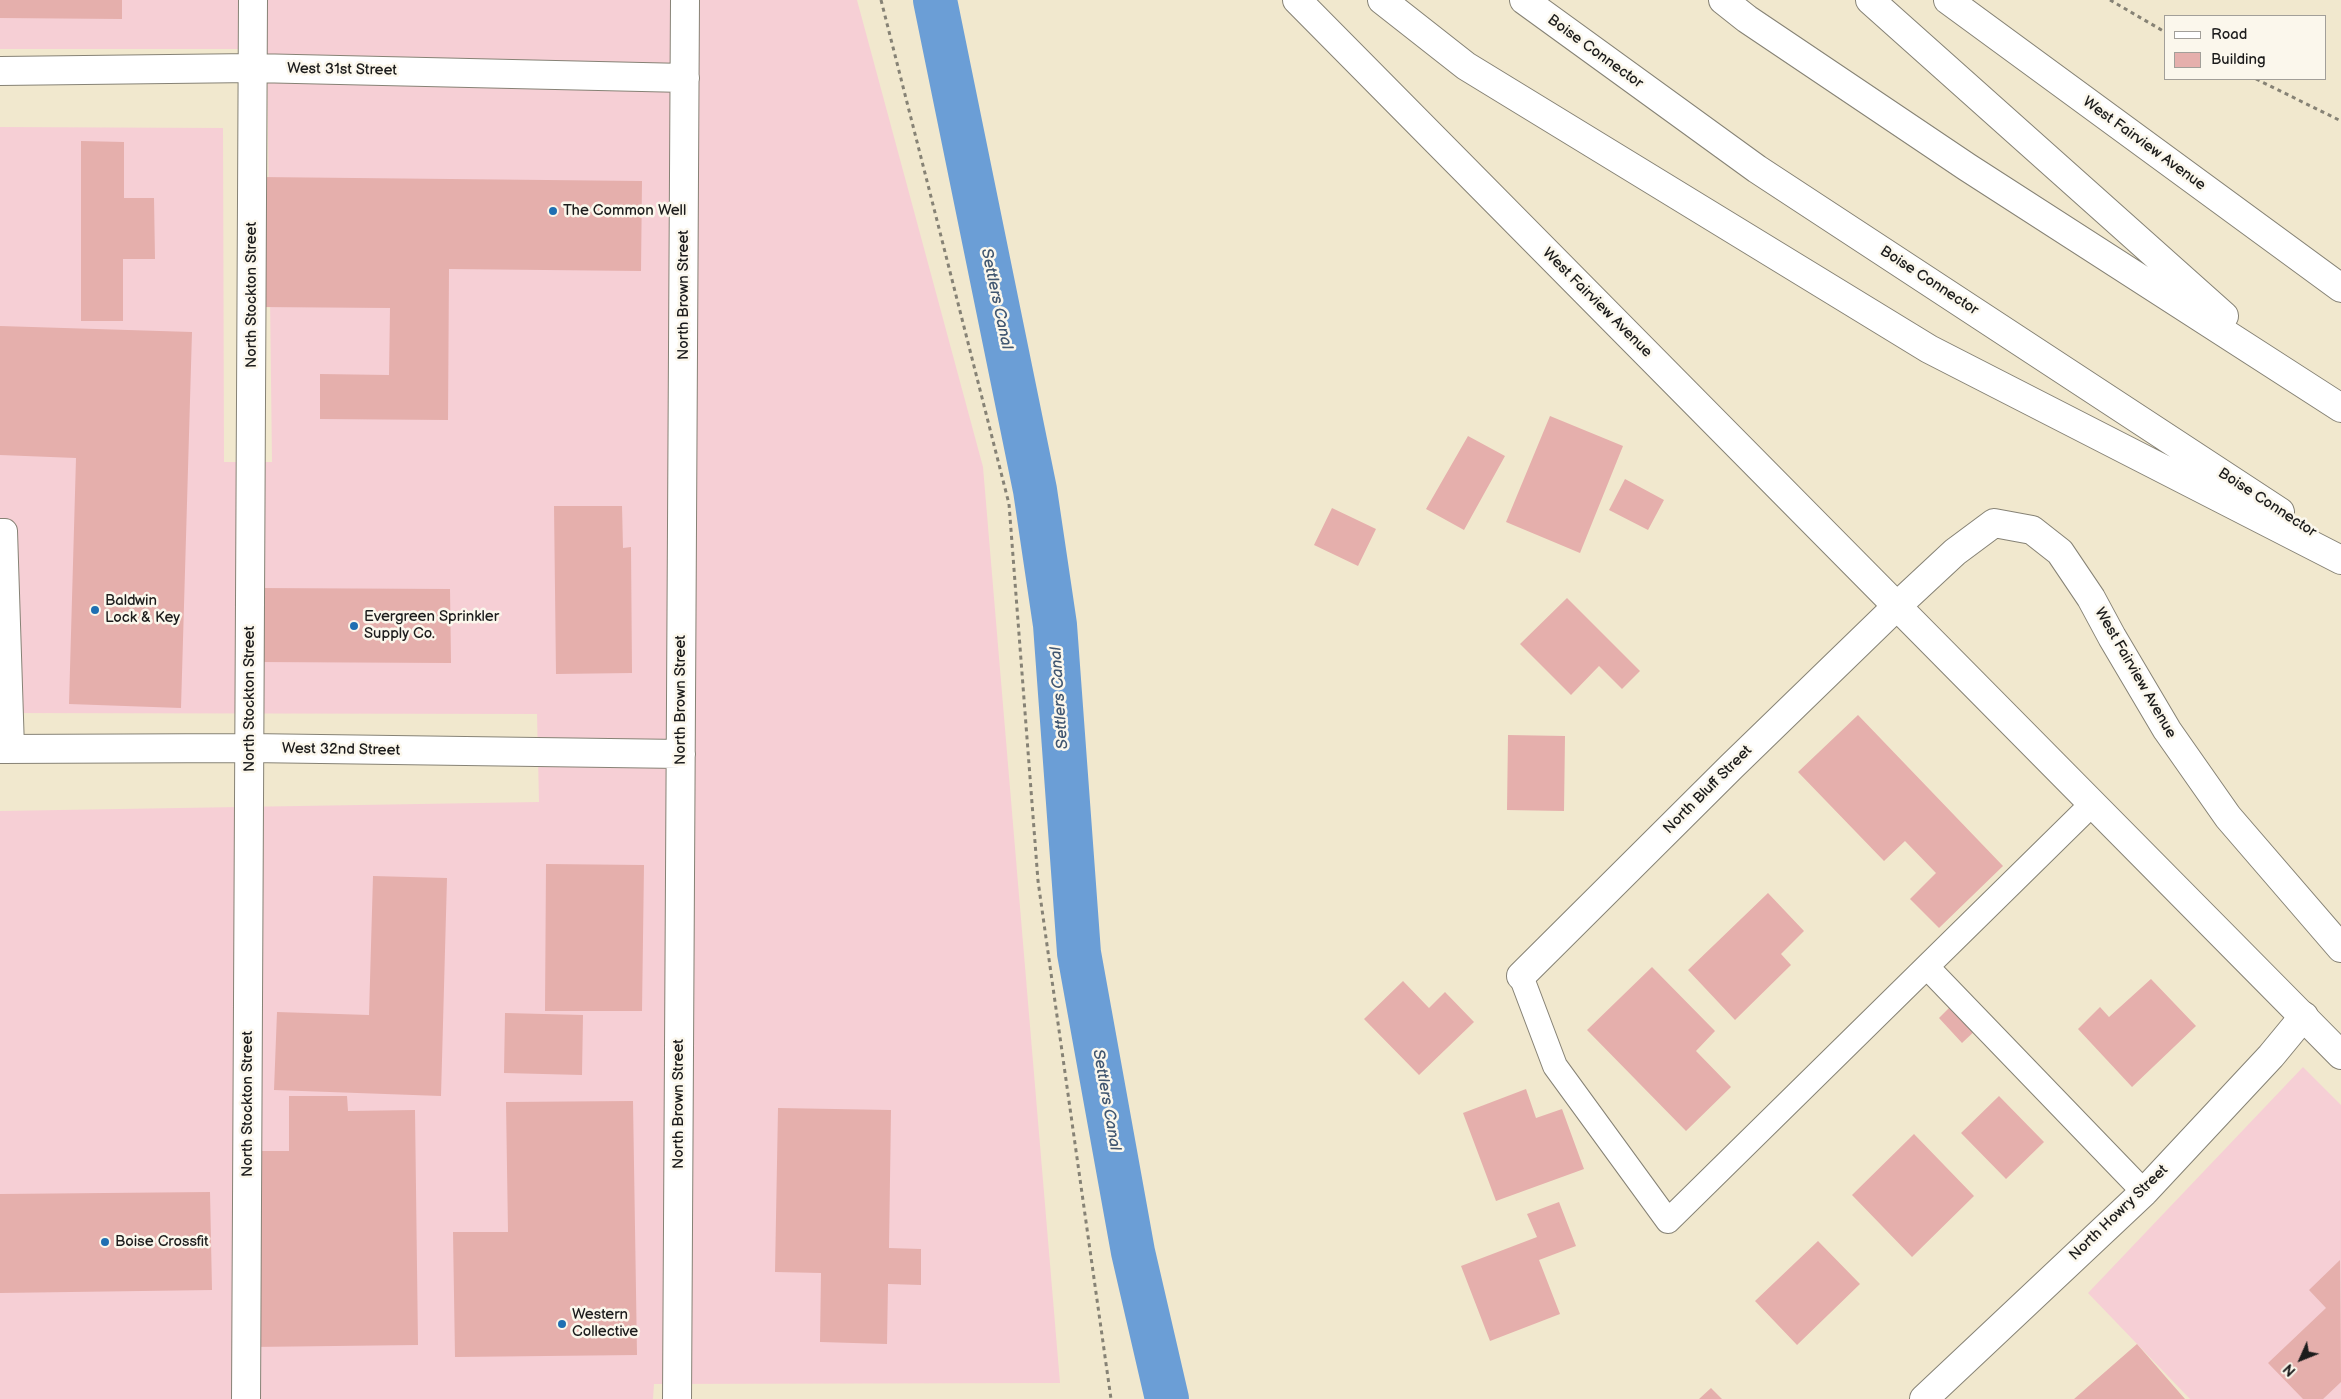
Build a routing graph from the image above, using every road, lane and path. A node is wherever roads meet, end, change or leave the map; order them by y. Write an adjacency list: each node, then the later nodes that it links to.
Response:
1 (253, 0): 12 (main road, North Stockton Street)
2 (685, 0): 14 (main road, North Brown Street)
3 (881, 0): 37 (path)
4 (1297, 0): 23 (main road, West Fairview Avenue)
5 (1382, 0): 22 (main road)
6 (1524, 0): 21 (main road, Boise Connector)
7 (1723, 0): 18 (main road)
8 (1870, 0): 18 (main road)
9 (1948, 0): 17 (main road, West Fairview Avenue)
10 (2110, 0): 11 (path)
11 (2164, 31)
12 (253, 68): 13 (main road, West 31st Street); 14 (main road, West 31st Street); 24 (main road, North Stockton Street)
13 (0, 71)
14 (685, 78): 26 (main road, North Brown Street)
15 (2258, 80): 16 (path)
16 (2341, 121)
17 (2341, 288)
18 (2286, 371): 19 (main road)
19 (2341, 408)
20 (0, 531): 25 (lane)
21 (2341, 552)
22 (2341, 560)
23 (1897, 606): 27 (main road, West Fairview Avenue); 28 (main road, West Fairview Avenue); 30 (main road, North Bluff Street)
24 (249, 748): 25 (main road, West 32nd Street); 26 (main road, West 32nd Street); 35 (main road, North Stockton Street)
25 (6, 749)
26 (681, 754): 36 (main road, North Brown Street)
27 (2091, 805): 29 (lane); 31 (main road, West Fairview Avenue)
28 (2341, 948)
29 (1927, 967): 30 (lane); 34 (lane)
30 (1521, 976)
31 (2304, 1016): 32 (main road); 33 (main road, West Fairview Avenue); 34 (main road, North Howry Street)
32 (2341, 1046)
33 (2341, 1056)
34 (2144, 1192): 38 (main road, North Howry Street)
35 (246, 1399)
36 (677, 1399)
37 (1111, 1399)
38 (1924, 1399)

